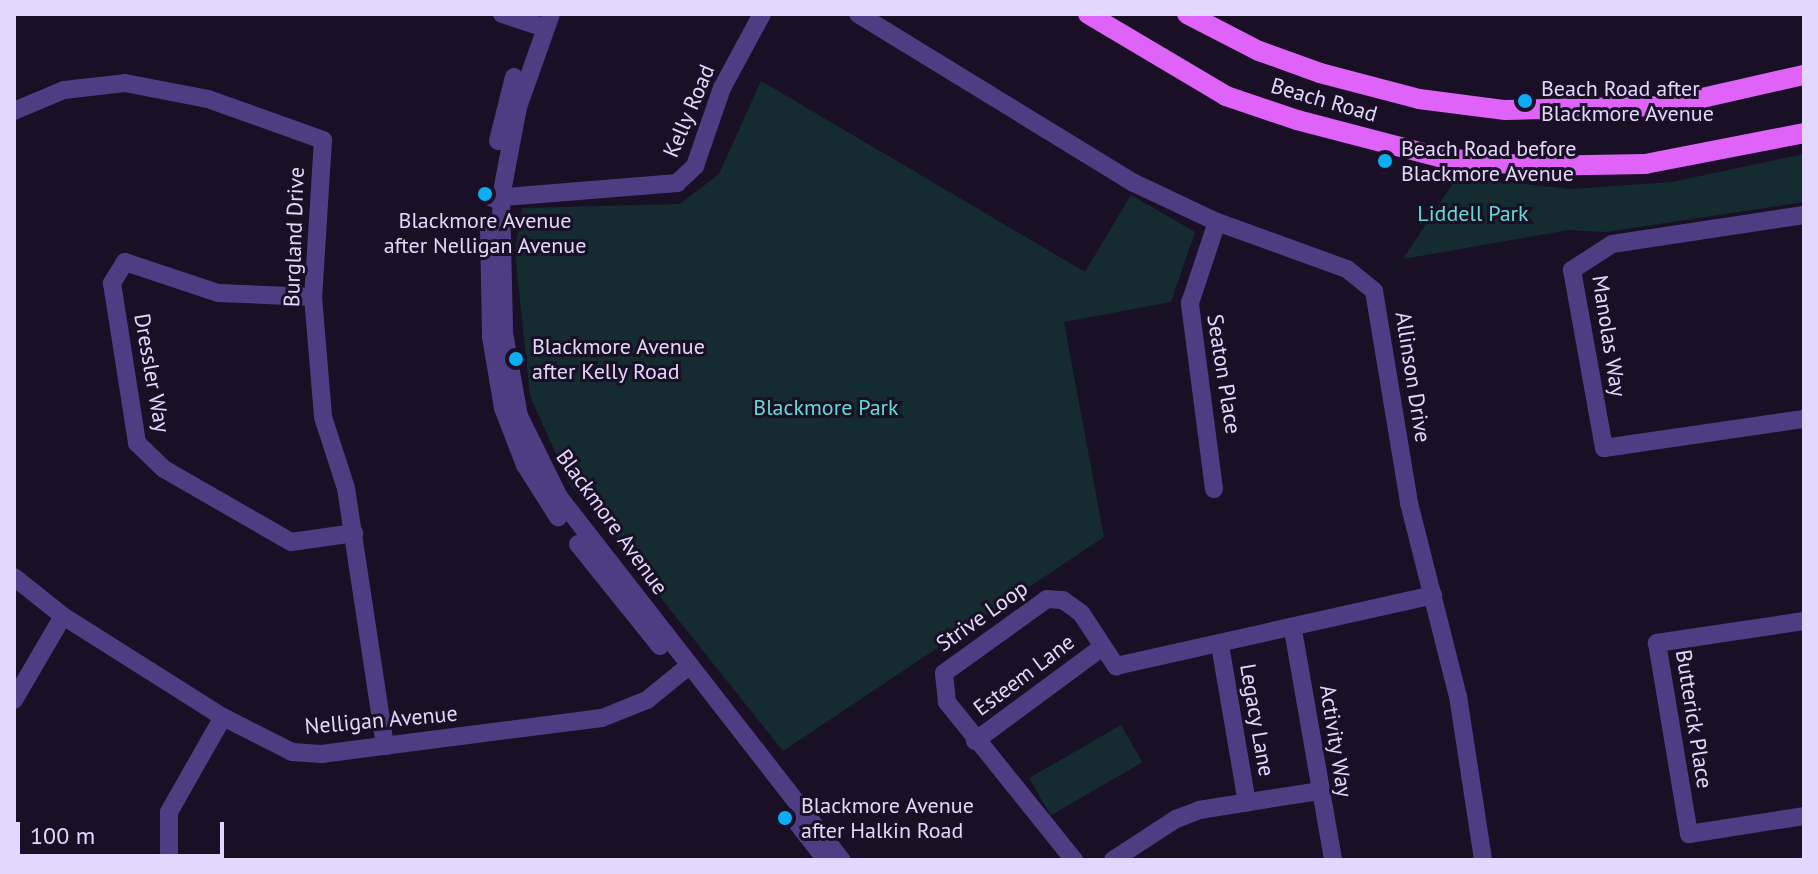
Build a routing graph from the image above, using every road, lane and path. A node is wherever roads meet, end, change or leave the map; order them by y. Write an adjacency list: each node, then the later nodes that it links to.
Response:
1 (502, 14): 6 (street)
2 (762, 14): 10 (street, Kelly Road)
3 (858, 14): 12 (street, Allinson Drive)
4 (1088, 14): 9 (main road, Beach Road)
5 (1187, 14): 7 (main road, Beach Road)
6 (543, 19): 10 (street, Blackmore Avenue)
7 (1804, 75)
8 (14, 111): 13 (street, Burgland Drive)
9 (1804, 133)
10 (495, 198): 24 (street, Blackmore Avenue)
11 (1804, 215): 14 (street, Manolas Way)
12 (1217, 222): 15 (street, Seaton Place); 18 (street, Allinson Drive)
13 (313, 297): 16 (street, Burgland Drive); 16 (street, Dressler Way)
14 (1804, 419)
15 (1214, 489)
16 (354, 533): 28 (street, Burgland Drive)
17 (14, 577): 19 (street, Nelligan Avenue)
18 (1433, 595): 21 (street); 38 (street, Allinson Drive)
19 (63, 616): 25 (street); 26 (street, Nelligan Avenue)
20 (1804, 621): 31 (street, Butterick Place)
21 (1293, 630): 22 (street); 29 (street, Activity Way)
22 (1220, 645): 23 (street); 30 (street, Legacy Lane)
23 (1101, 648): 27 (street, Esteem Lane); 27 (street, Strive Loop)
24 (686, 668): 28 (street, Nelligan Avenue); 33 (street, Blackmore Avenue); 34 (street, Blackmore Avenue)
25 (14, 700)
26 (223, 717): 28 (street, Nelligan Avenue); 32 (street)
27 (975, 741): 35 (street, Strive Loop)
28 (385, 746)
29 (1319, 791): 30 (street); 37 (street, Activity Way)
30 (1247, 803): 36 (street)
31 (1804, 816)
32 (169, 860)
33 (826, 860)
34 (842, 860)
35 (1074, 860)
36 (1113, 860)
37 (1333, 860)
38 (1483, 860)

